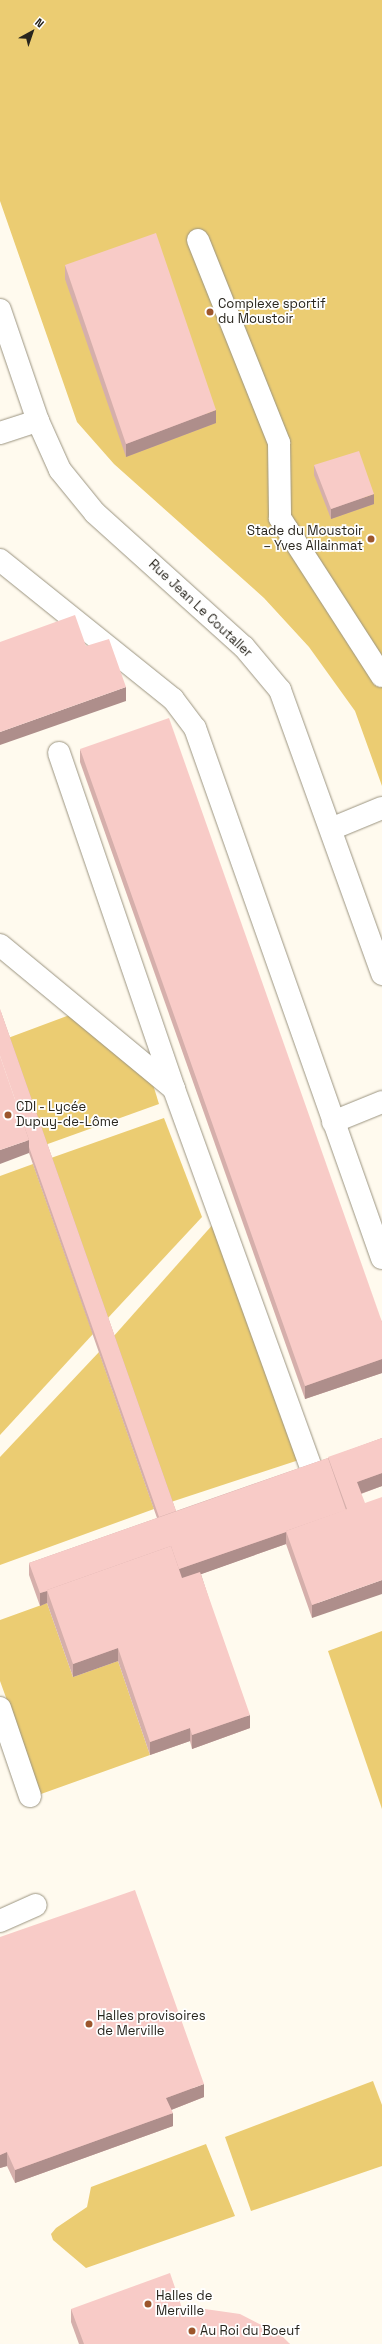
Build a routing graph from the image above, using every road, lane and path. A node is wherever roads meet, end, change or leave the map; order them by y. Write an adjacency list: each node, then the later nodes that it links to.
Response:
1 (198, 240): 8 (street)
2 (0, 310): 3 (street, Rue Jean Le Coutaller)
3 (38, 421): 4 (street); 11 (street, Rue Jean Le Coutaller)
4 (0, 433)
5 (0, 560): 6 (street)
6 (74, 619): 7 (street); 16 (street)
7 (52, 626)
8 (382, 676)
9 (59, 753): 14 (street)
10 (382, 808): 11 (street)
11 (331, 829): 13 (street, Rue Jean Le Coutaller)
12 (0, 945): 14 (street)
13 (382, 974)
14 (174, 1089): 18 (street)
15 (382, 1102): 16 (street)
16 (333, 1122): 17 (street)
17 (382, 1258)
18 (310, 1464)
19 (0, 1708): 20 (street)
20 (30, 1796)
21 (36, 1905): 22 (street)
22 (0, 1921)

